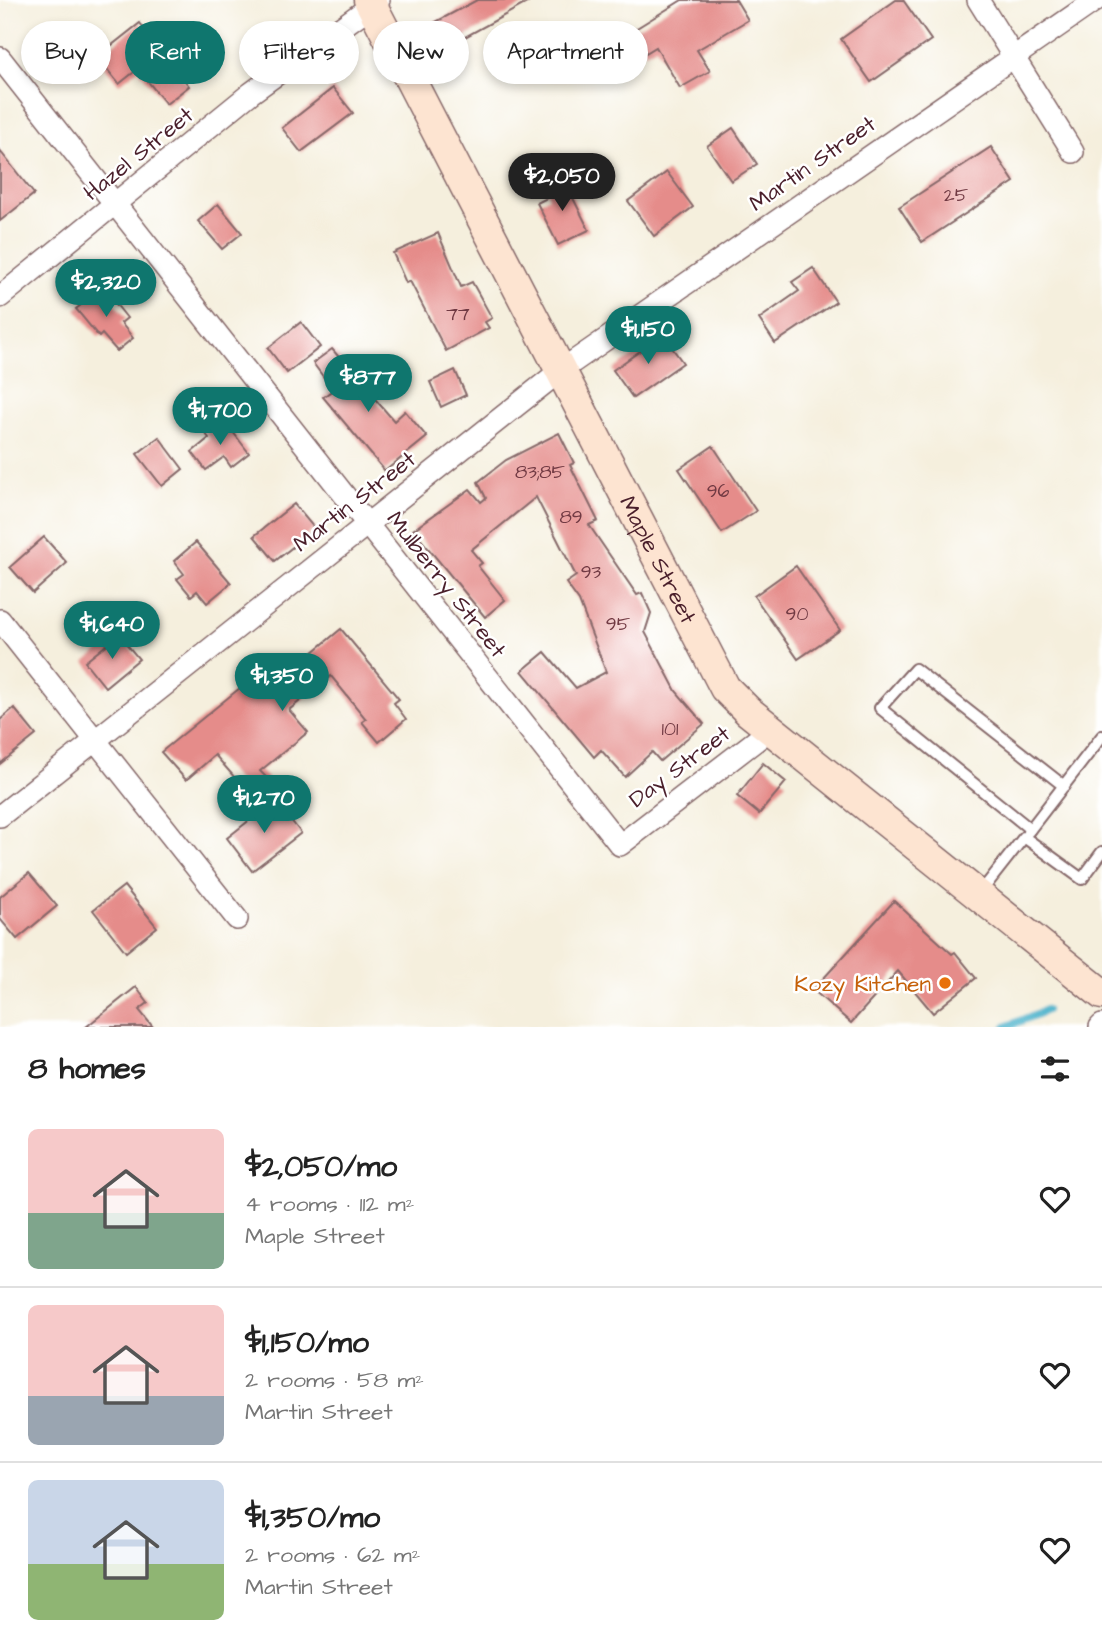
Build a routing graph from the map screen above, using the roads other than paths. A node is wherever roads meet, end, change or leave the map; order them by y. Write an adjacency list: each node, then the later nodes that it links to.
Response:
1 (978, 0): 4 (street)
2 (1096, 0): 4 (street, Martin Street)
3 (373, 1): 7 (street, Hazel Street); 9 (main road, Maple Street)
4 (1014, 55): 6 (street); 9 (street, Martin Street)
5 (0, 58): 7 (street, Mulberry Street)
6 (1073, 152)
7 (116, 206): 8 (street, Hazel Street); 10 (street, Mulberry Street)
8 (0, 297)
9 (561, 371): 10 (street, Martin Street); 12 (main road, Maple Street)
10 (367, 524): 14 (street, Martin Street); 18 (street, Mulberry Street)
11 (0, 620): 14 (street)
12 (771, 729): 18 (street, Day Street); 20 (main road, Maple Street)
13 (1102, 736): 15 (lane)
14 (96, 740): 16 (street, Martin Street); 21 (street)
15 (1064, 786): 17 (lane); 17 (lane)
16 (0, 816)
17 (1027, 833): 19 (lane); 20 (lane)
18 (620, 845)
19 (1102, 852)
20 (979, 895): 22 (main road, Maple Street)
21 (237, 919)
22 (1102, 993)

